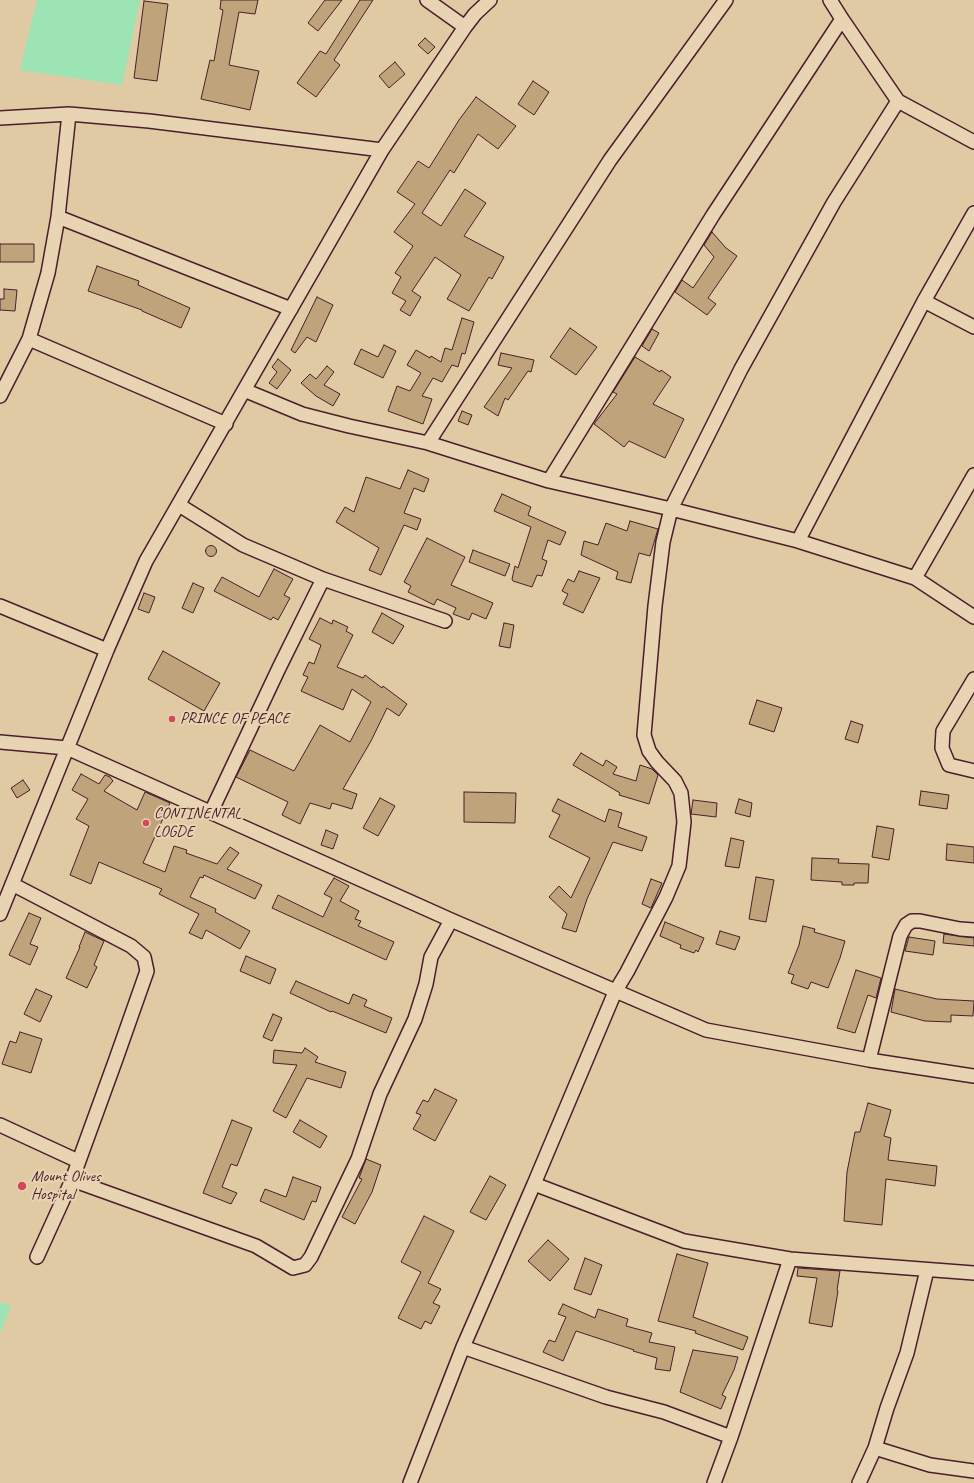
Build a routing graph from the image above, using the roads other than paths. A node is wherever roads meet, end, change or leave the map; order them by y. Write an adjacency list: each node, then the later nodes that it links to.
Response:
1 (427, 0): 6 (street)
2 (490, 0): 6 (street)
3 (726, 0): 21 (street)
4 (830, 0): 5 (street)
5 (842, 19): 7 (street); 23 (street)
6 (465, 27): 11 (street)
7 (898, 101): 10 (street); 25 (street)
8 (69, 114): 9 (street); 11 (street); 13 (street)
9 (0, 118)
10 (974, 142)
11 (382, 150): 15 (street)
12 (974, 213): 14 (street)
13 (58, 217): 15 (street); 17 (street)
14 (924, 301): 16 (street); 26 (street)
15 (291, 309): 18 (street)
16 (974, 327)
17 (29, 339): 19 (street); 20 (street)
18 (244, 390): 20 (street); 21 (street)
19 (0, 396)
20 (226, 424): 24 (street)
21 (428, 443): 23 (street)
22 (974, 475): 27 (street)
23 (550, 481): 25 (street)
24 (179, 505): 28 (street); 32 (street)
25 (671, 509): 26 (street); 42 (street)
26 (798, 541): 27 (street)
27 (915, 578): 30 (street)
28 (324, 579): 31 (street); 37 (street)
29 (0, 606): 32 (street)
30 (974, 617)
31 (445, 621)
32 (107, 650): 35 (street)
33 (974, 679): 36 (street)
34 (0, 742): 35 (street)
35 (67, 748): 37 (street); 38 (street)
36 (974, 771)
37 (211, 812): 40 (street)
38 (12, 884): 39 (street); 46 (street)
39 (0, 914)
40 (451, 920): 42 (street); 47 (street)
41 (974, 930): 43 (street)
42 (615, 992): 43 (street); 48 (street)
43 (869, 1060): 44 (street)
44 (974, 1076)
45 (0, 1125): 46 (street)
46 (78, 1161): 47 (street)
47 (72, 1180): 49 (street)
48 (534, 1184): 50 (street); 53 (street)
49 (37, 1257)
50 (790, 1260): 51 (street); 54 (street)
51 (927, 1270): 52 (street); 55 (street)
52 (974, 1273)
53 (463, 1347): 54 (street); 57 (street)
54 (732, 1437): 58 (street)
55 (875, 1448): 56 (street); 59 (street)
56 (974, 1471)
57 (410, 1483)
58 (714, 1483)
59 (859, 1483)

